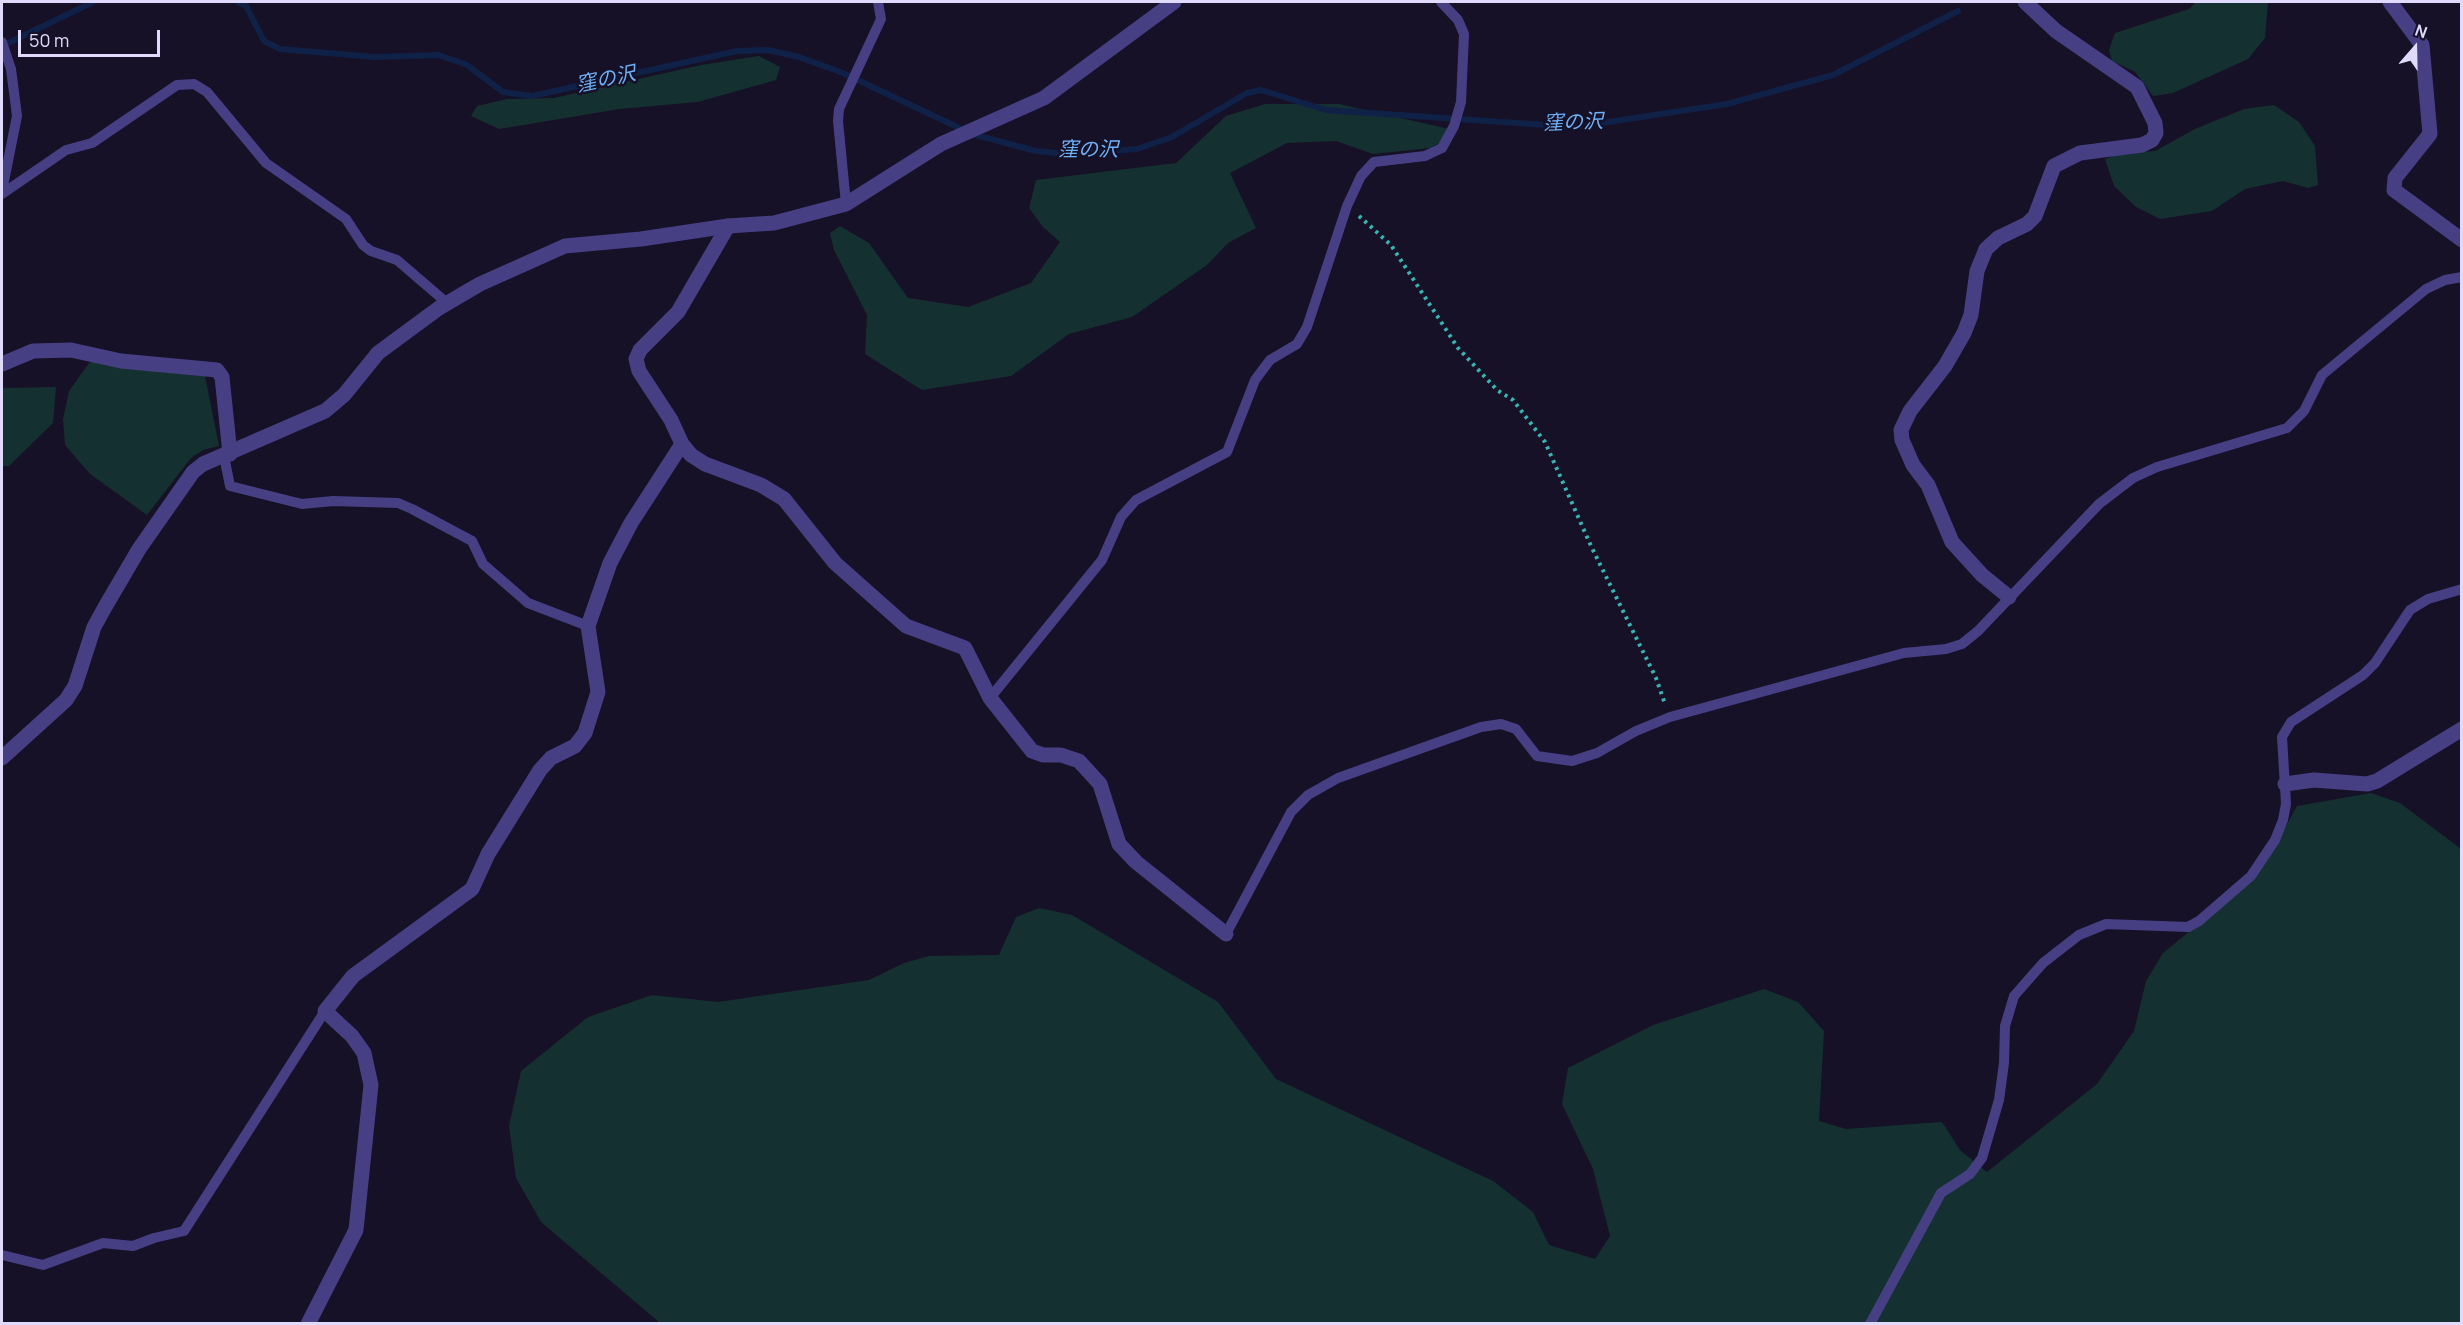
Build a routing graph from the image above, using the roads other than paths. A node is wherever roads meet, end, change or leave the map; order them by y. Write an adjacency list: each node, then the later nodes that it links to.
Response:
1 (878, 2): 8 (lane)
2 (1174, 2): 8 (street)
3 (1441, 2): 19 (lane)
4 (2025, 2): 17 (street)
5 (2390, 2): 10 (street)
6 (2, 42): 7 (lane)
7 (2, 192): 12 (lane)
8 (846, 204): 9 (street)
9 (728, 226): 12 (street); 14 (street)
10 (2462, 240)
11 (2462, 277): 17 (lane)
12 (447, 303): 15 (street)
13 (2, 364): 15 (street)
14 (682, 444): 18 (street); 19 (street)
15 (227, 455): 18 (lane); 21 (street)
16 (2462, 589): 22 (lane)
17 (2009, 597): 23 (lane)
18 (588, 626): 24 (street)
19 (990, 698): 23 (street)
20 (2462, 729): 22 (street)
21 (2, 758)
22 (2285, 784): 27 (lane)
23 (1226, 934)
24 (325, 1011): 25 (lane); 26 (street)
25 (2, 1255)
26 (308, 1323)
27 (1870, 1323)

